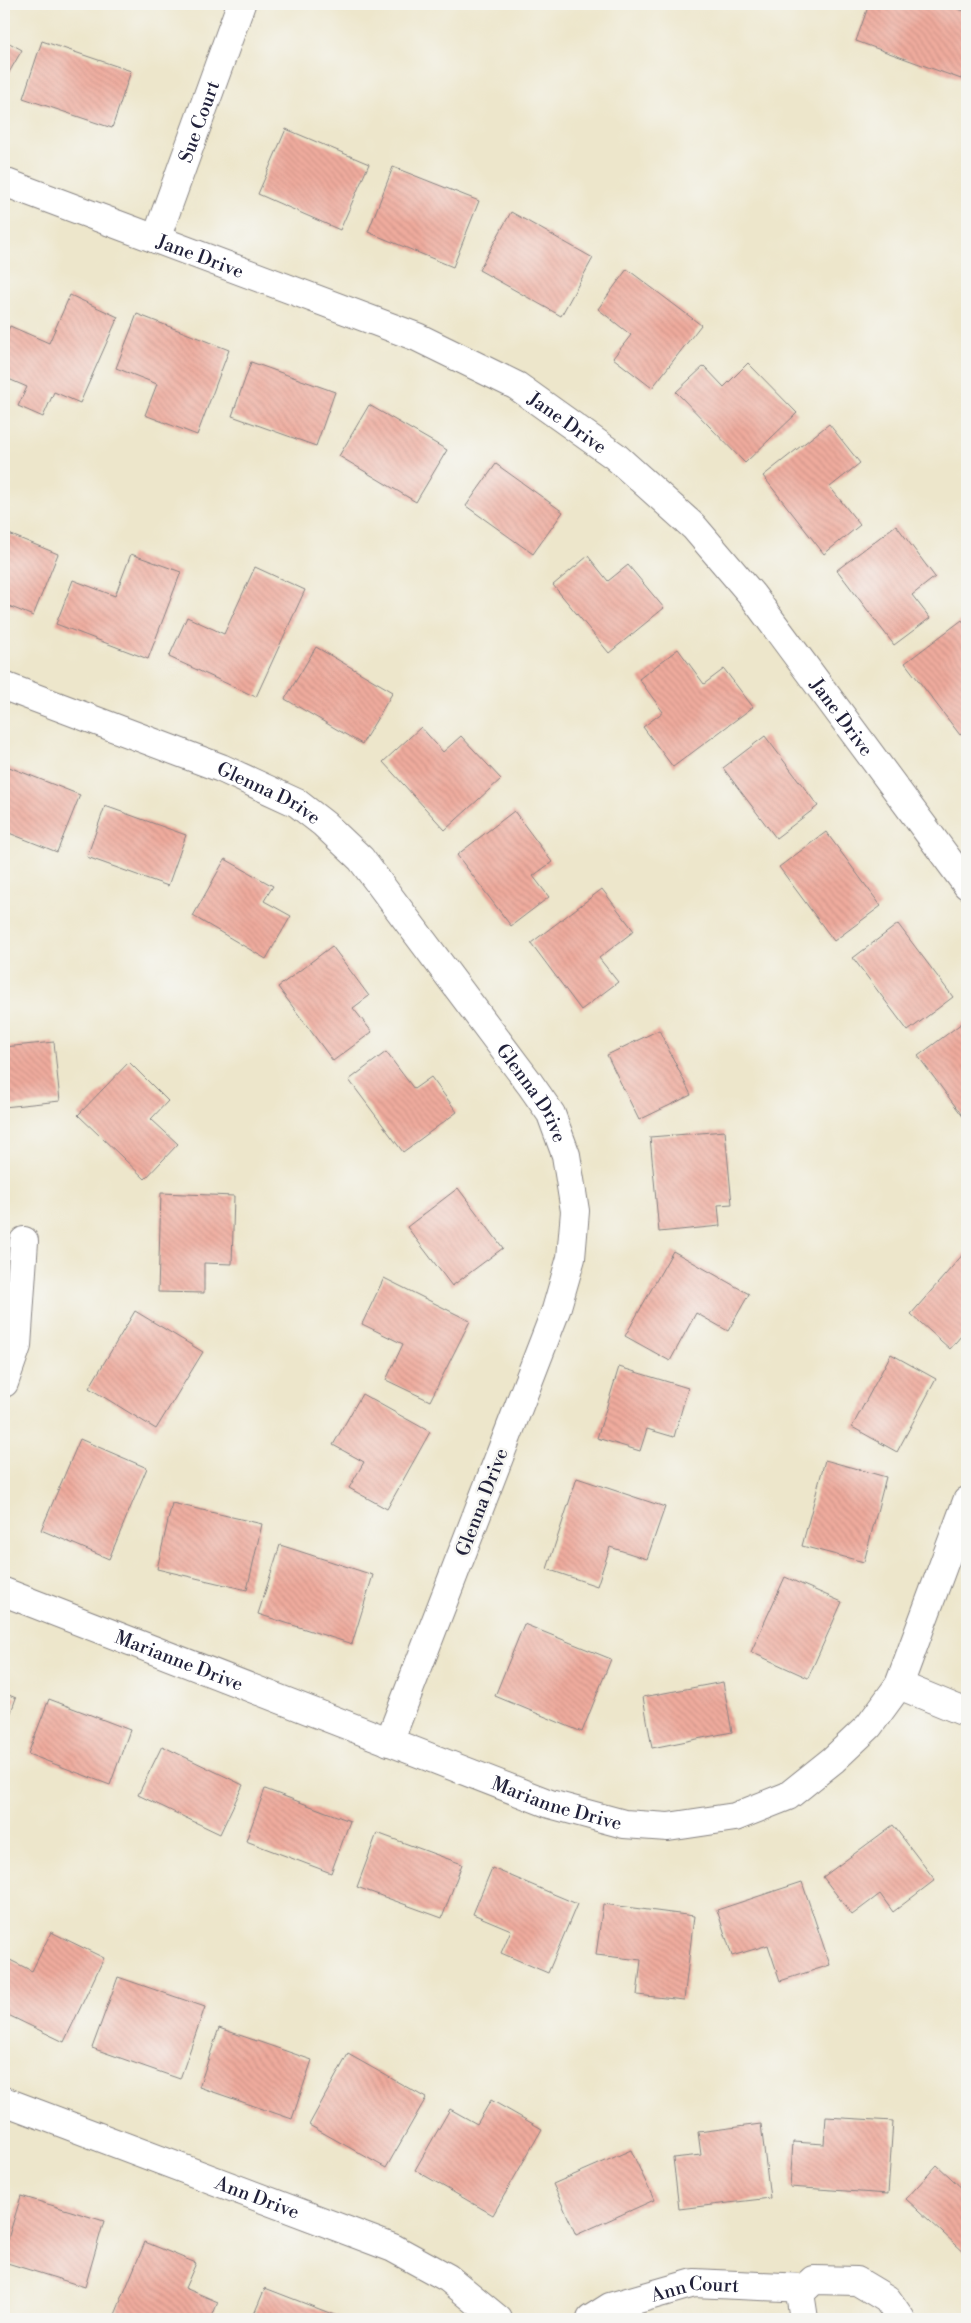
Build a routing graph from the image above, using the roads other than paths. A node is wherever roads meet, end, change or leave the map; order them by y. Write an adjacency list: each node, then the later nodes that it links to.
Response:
1 (241, 4): 3 (street, Sue Court)
2 (4, 182): 3 (street, Jane Drive)
3 (156, 239): 5 (street, Jane Drive)
4 (4, 686): 12 (street, Glenna Drive)
5 (967, 885)
6 (24, 1241): 7 (street)
7 (4, 1383)
8 (967, 1501): 10 (street, Marianne Drive)
9 (4, 1592): 12 (street, Marianne Drive)
10 (899, 1685): 11 (street); 12 (street, Marianne Drive)
11 (967, 1713)
12 (389, 1742)
13 (4, 2101): 15 (street, Ann Drive)
14 (804, 2288): 16 (street, Ann Court); 17 (street); 18 (street, Ann Court)
15 (498, 2319)
16 (591, 2319)
17 (804, 2319)
18 (901, 2319)

